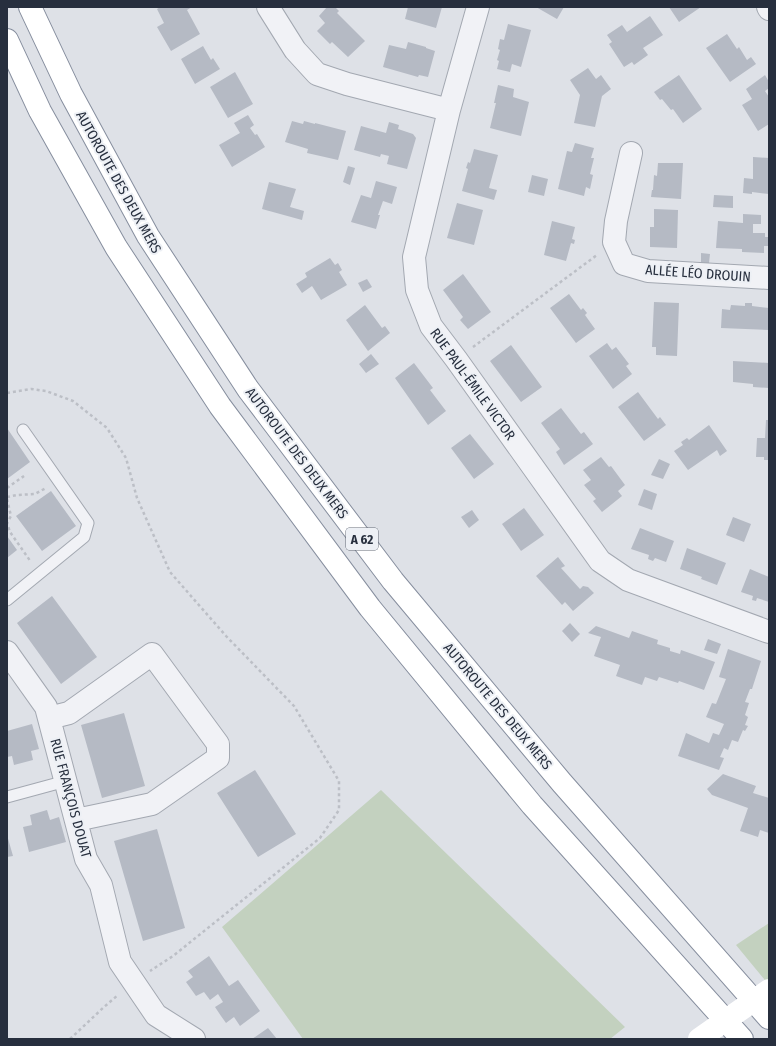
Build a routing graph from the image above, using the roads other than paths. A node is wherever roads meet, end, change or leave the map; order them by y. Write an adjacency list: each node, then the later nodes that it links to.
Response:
1 (30, 7): 17 (main road, AUTOROUTE DES DEUX MERS / A 62)
2 (268, 7): 5 (street)
3 (478, 7): 5 (street, RUE PAUL-ÉMILE VICTOR)
4 (7, 40): 20 (main road, A 62)
5 (449, 110): 10 (street, RUE PAUL-ÉMILE VICTOR)
6 (631, 153): 7 (street, ALLÉE LÉO DROUIN)
7 (769, 278)
8 (23, 430): 9 (lane)
9 (7, 600)
10 (769, 632)
11 (7, 652): 12 (street, RUE FRANÇOIS DOUAT)
12 (49, 718): 13 (street, RUE FRANÇOIS DOUAT); 15 (street)
13 (66, 782): 14 (lane); 15 (street, RUE FRANÇOIS DOUAT)
14 (7, 797)
15 (76, 820): 18 (street, RUE FRANÇOIS DOUAT)
16 (769, 990): 19 (main road, bridge)
17 (769, 1018)
18 (194, 1039)
19 (699, 1039)
20 (742, 1039)

